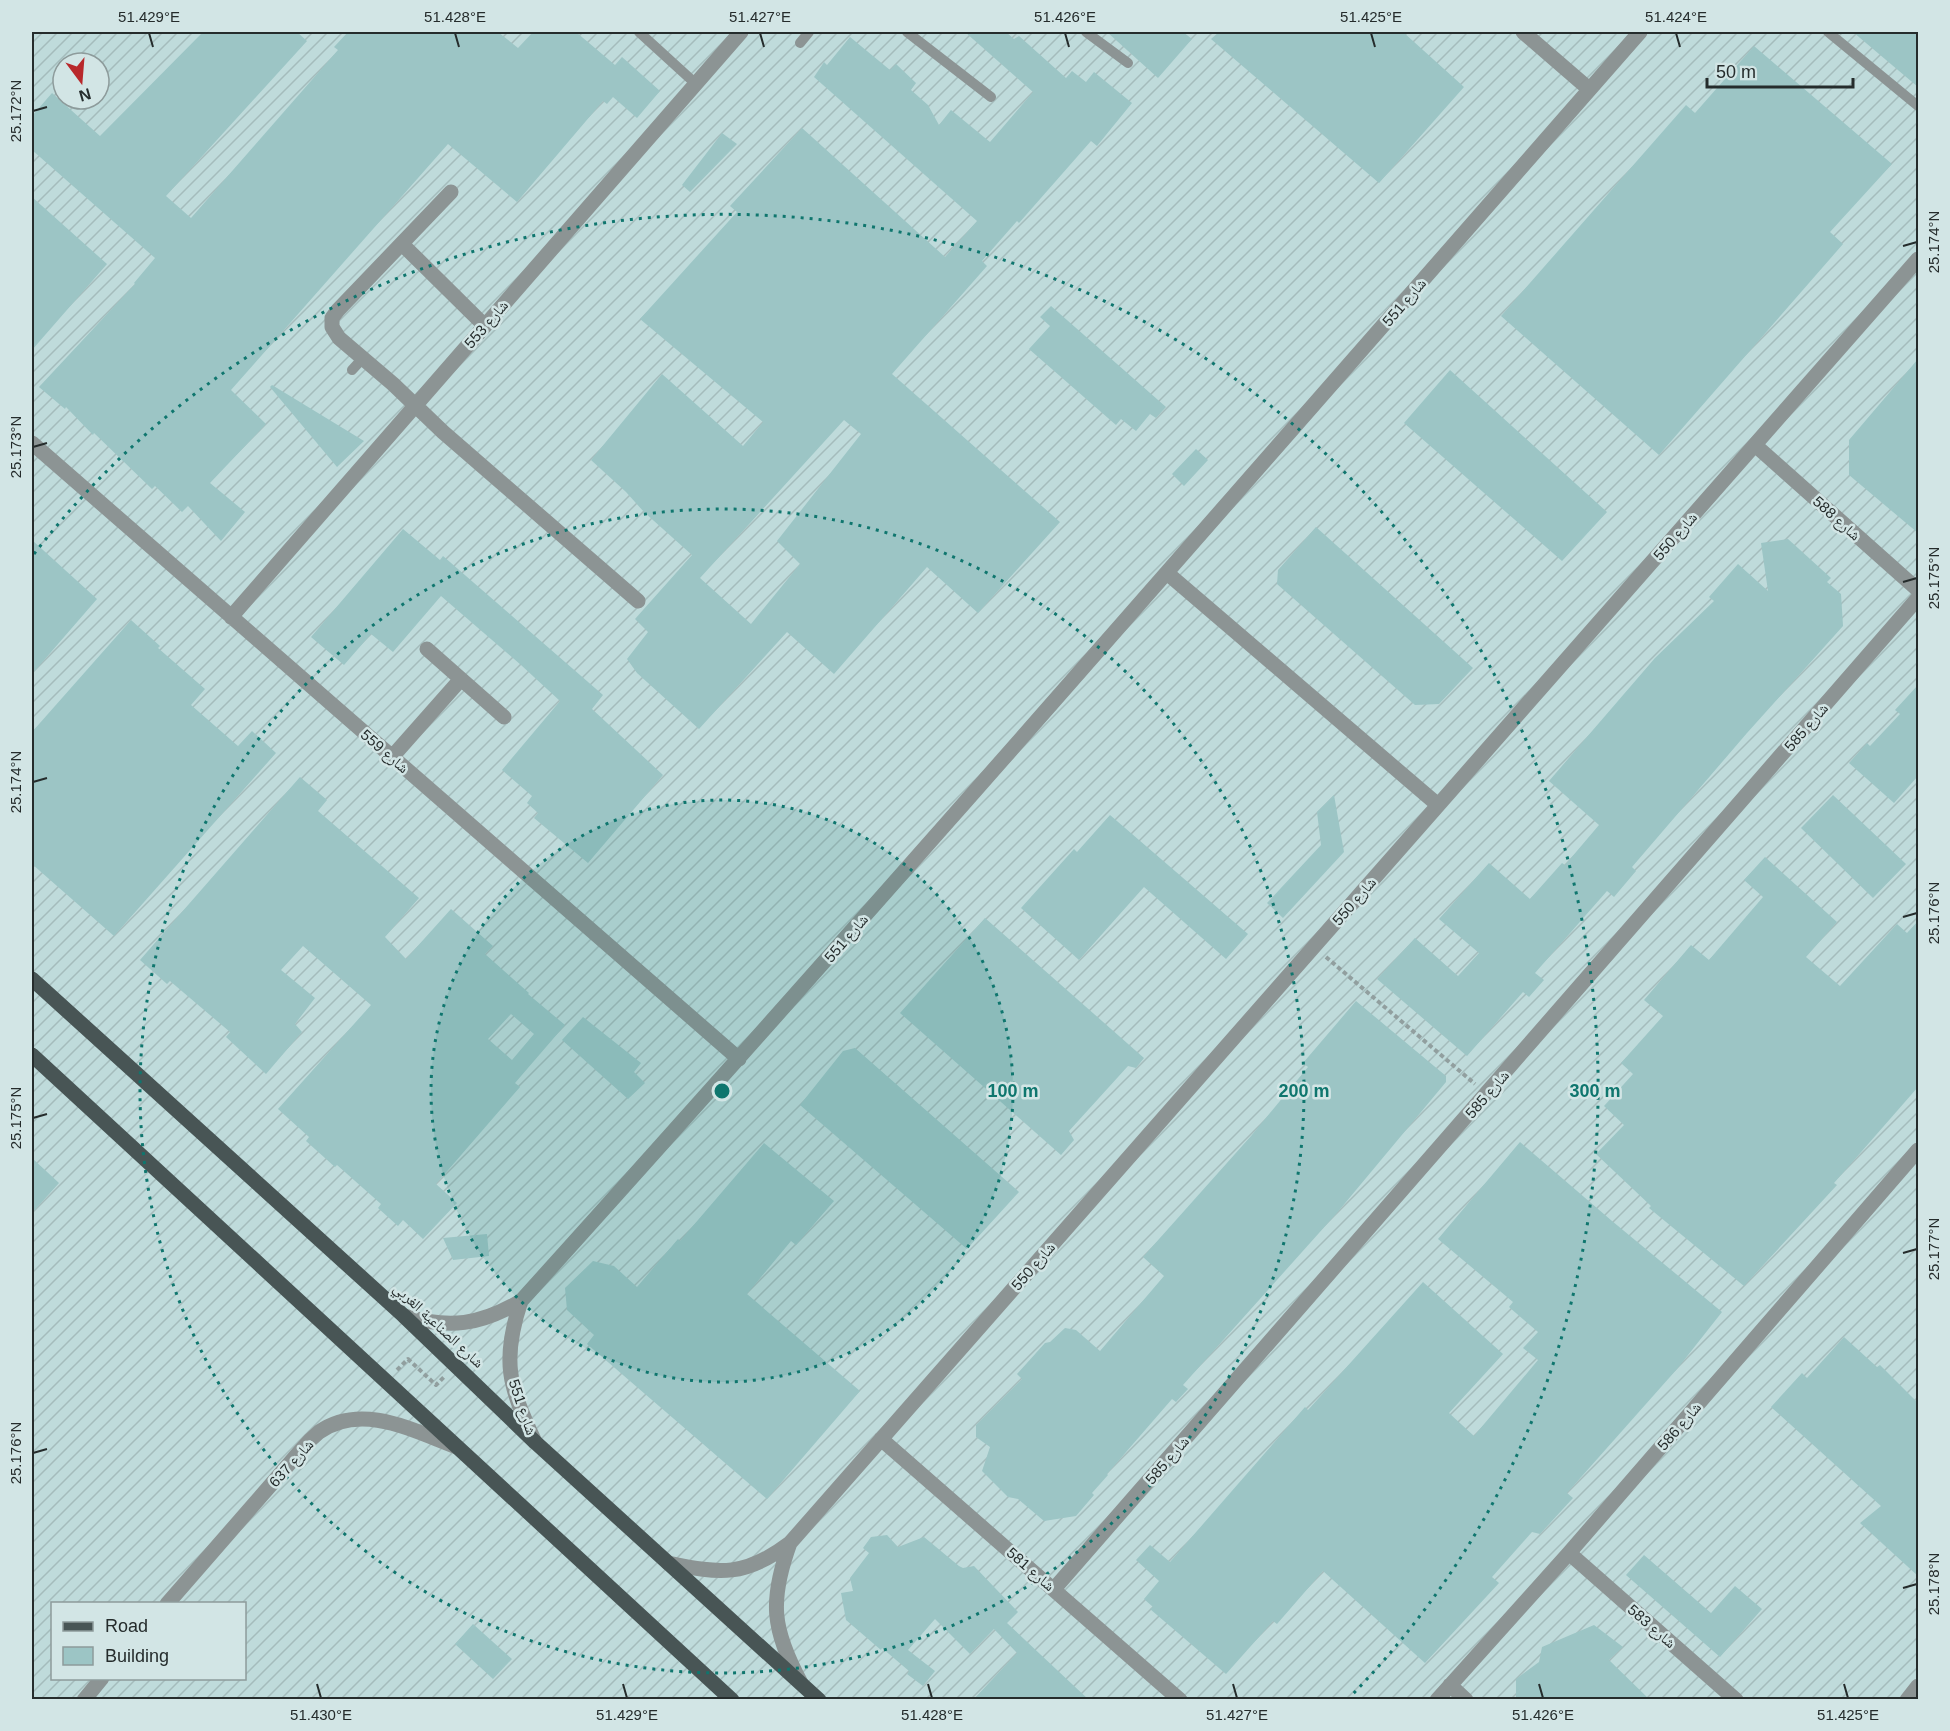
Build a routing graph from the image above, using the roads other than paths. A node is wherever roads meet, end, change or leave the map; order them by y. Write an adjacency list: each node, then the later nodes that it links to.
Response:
1 (639, 32): 11 (lane)
2 (741, 32): 11 (street, شارع 553)
3 (809, 32): 9 (lane)
4 (907, 32): 13 (lane)
5 (1086, 32): 10 (lane)
6 (1523, 32): 12 (street)
7 (1640, 32): 12 (street, شارع 551)
8 (1828, 32): 14 (lane)
9 (800, 43)
10 (1128, 63)
11 (696, 84): 18 (street, شارع 553)
12 (1589, 89): 22 (street, شارع 551)
13 (991, 97)
14 (1918, 106)
15 (451, 192): 16 (street)
16 (402, 244): 18 (street); 19 (street)
17 (1918, 259): 21 (street, شارع 550)
18 (485, 326): 19 (street, شارع 553)
19 (416, 405): 25 (street); 26 (street, شارع 553)
20 (32, 443): 26 (street, شارع 559)
21 (1755, 445): 23 (street, شارع 588); 31 (street, شارع 550)
22 (1167, 573): 31 (street); 34 (street, شارع 551)
23 (1918, 590)
24 (1918, 598): 44 (street, شارع 585)
25 (638, 601)
26 (231, 617): 30 (street, شارع 559)
27 (428, 648): 28 (street)
28 (461, 679): 29 (street); 30 (street)
29 (504, 717)
30 (392, 757): 34 (street, شارع 559)
31 (1438, 805): 38 (street, شارع 550)
32 (32, 979): 37 (main road, شارع الصناعية الغربي)
33 (32, 1055): 40 (main road)
34 (739, 1059): 36 (street, شارع 551)
35 (1918, 1150): 42 (street, شارع 586)
36 (521, 1301): 37 (street, شارع 551); 39 (street, شارع 551)
37 (404, 1316): 39 (main road, شارع الصناعية الغربي)
38 (881, 1439): 41 (street, شارع 550); 44 (street, شارع 581)
39 (535, 1442): 43 (main road, شارع الصناعية الغربي)
40 (458, 1447): 45 (street, شارع 637); 51 (main road)
41 (790, 1543): 43 (street, شارع 550); 47 (street, شارع 550)
42 (1569, 1553): 48 (street, شارع 586); 56 (street, شارع 583)
43 (668, 1563): 47 (main road, شارع الصناعية الغربي)
44 (1054, 1589): 53 (street, شارع 581)
45 (169, 1602)
46 (100, 1680): 50 (street)
47 (801, 1683): 52 (main road, شارع الصناعية الغربي)
48 (1450, 1685): 54 (street, شارع 586); 55 (street)
49 (1918, 1686): 57 (street)
50 (84, 1700)
51 (732, 1700)
52 (819, 1700)
53 (1180, 1700)
54 (1437, 1700)
55 (1466, 1700)
56 (1736, 1700)
57 (1907, 1700)

